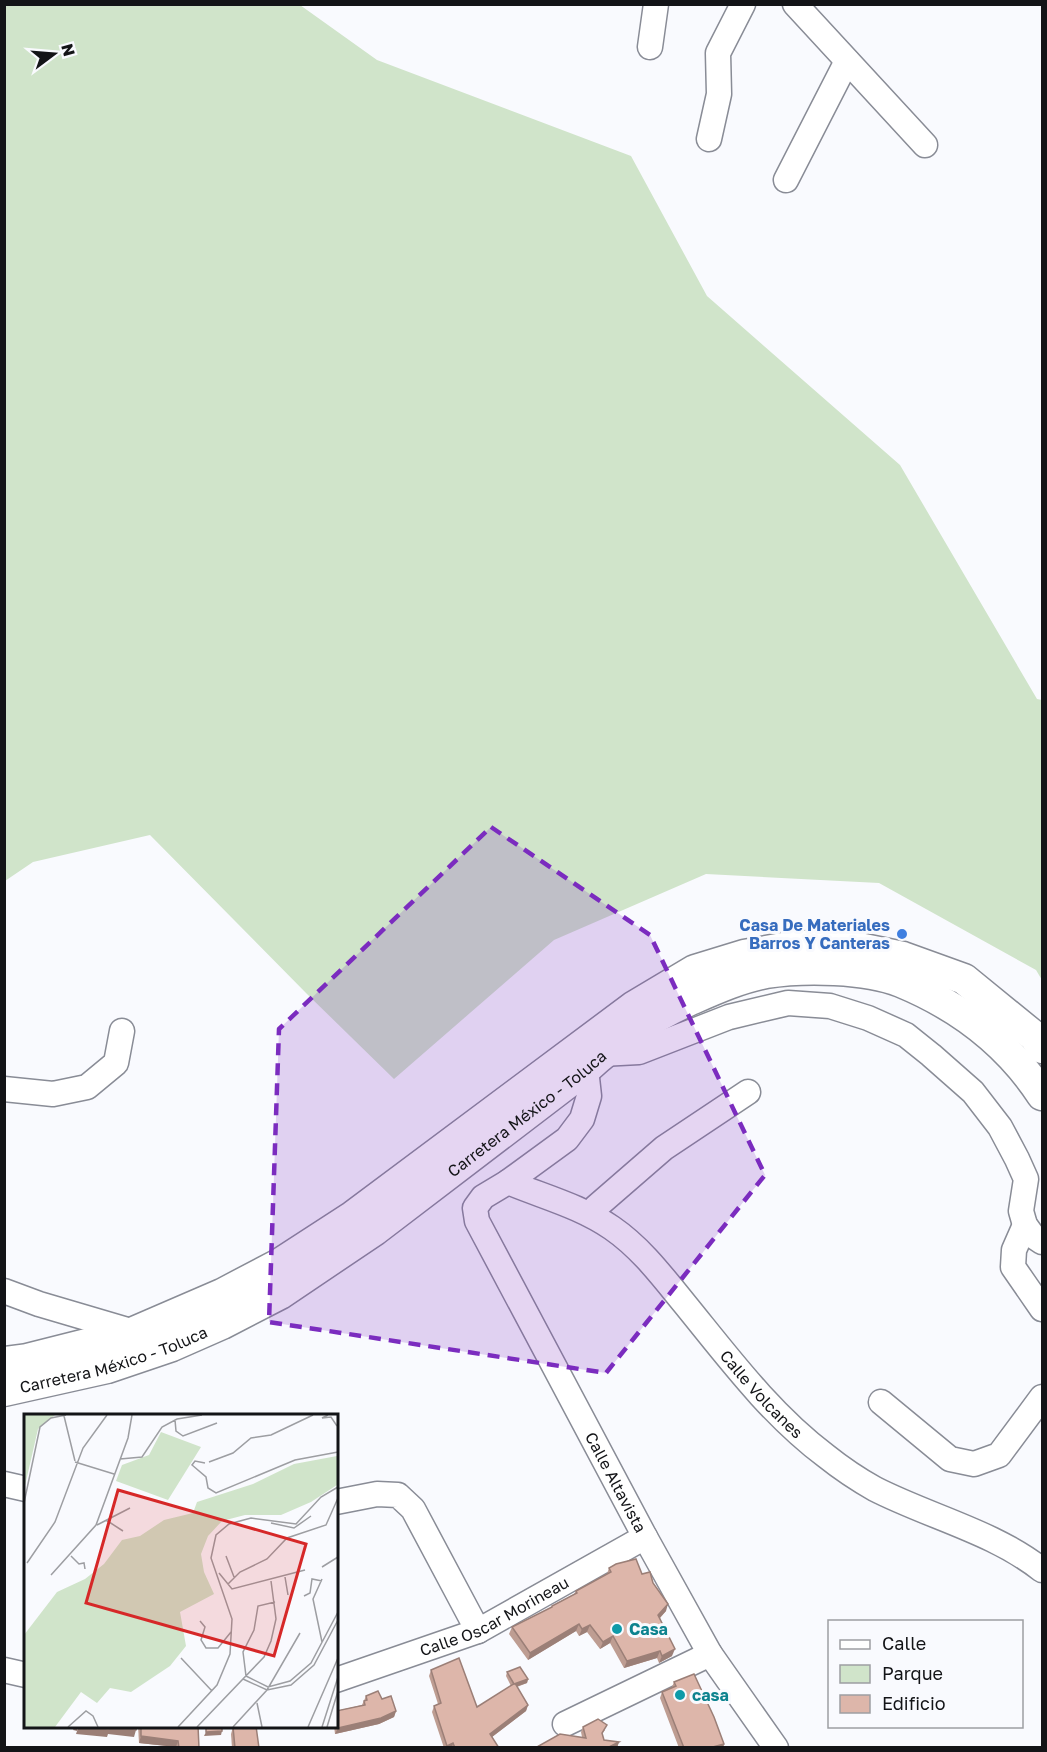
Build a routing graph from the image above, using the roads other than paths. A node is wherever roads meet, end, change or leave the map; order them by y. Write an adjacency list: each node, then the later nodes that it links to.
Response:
1 (656, 4): 4 (street)
2 (743, 4): 6 (street)
3 (795, 4): 5 (street)
4 (650, 47)
5 (847, 61): 7 (street); 8 (street)
6 (709, 139)
7 (925, 145)
8 (786, 180)
9 (122, 1031): 12 (street)
10 (1042, 1048): 21 (main road, Carretera México - Toluca)
11 (594, 1061): 14 (main road, Carretera México - Toluca); 15 (street); 17 (street); 23 (main road, Carretera México - Toluca)
12 (4, 1089)
13 (748, 1092): 16 (street)
14 (1042, 1095)
15 (508, 1182): 16 (street, Calle Volcanes); 29 (street, Calle Altavista)
16 (591, 1214): 30 (street, Calle Volcanes)
17 (1025, 1225): 18 (street); 20 (street)
18 (1042, 1242)
19 (4, 1291): 21 (street)
20 (1042, 1309)
21 (134, 1332): 22 (main road, Carretera México - Toluca)
22 (4, 1362)
23 (4, 1391)
24 (1042, 1397): 25 (street)
25 (881, 1402)
26 (4, 1484): 27 (street)
27 (24, 1489)
28 (338, 1502): 31 (street)
29 (645, 1537): 31 (street, Calle Oscar Morineau); 32 (street, Calle Altavista)
30 (1042, 1570)
31 (478, 1631): 35 (street, Calle Oscar Morineau)
32 (710, 1654): 36 (street); 37 (street, Calle Altavista)
33 (4, 1671): 34 (street)
34 (24, 1675)
35 (338, 1679)
36 (565, 1724)
37 (776, 1748)

